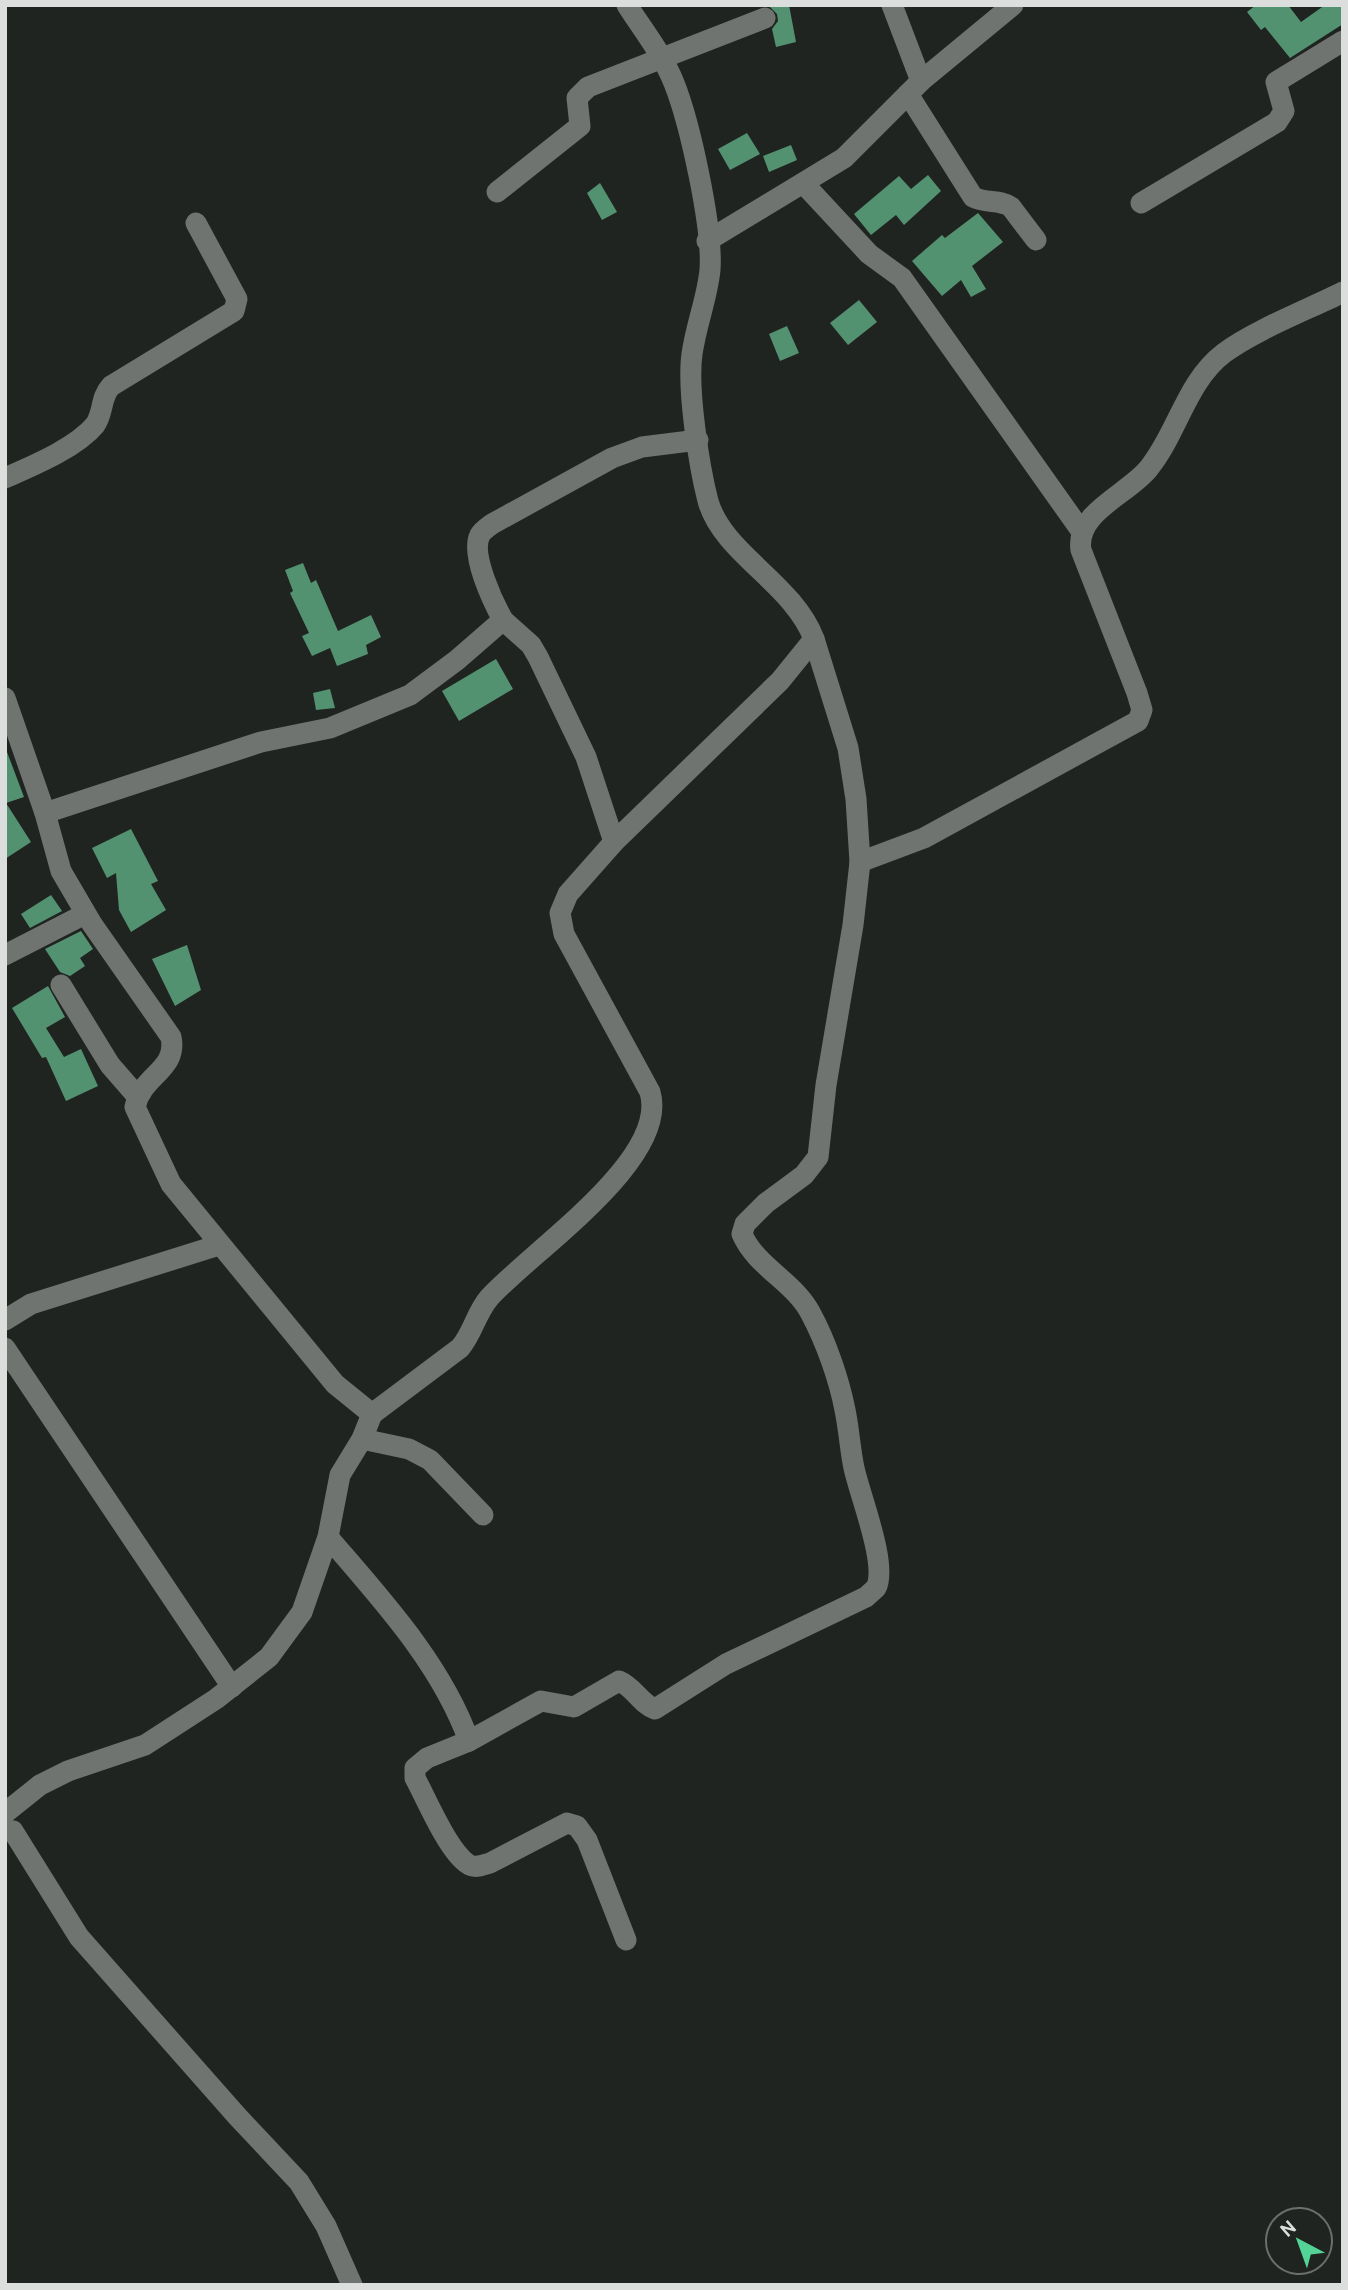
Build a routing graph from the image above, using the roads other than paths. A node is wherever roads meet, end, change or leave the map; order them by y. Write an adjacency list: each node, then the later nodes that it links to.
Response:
1 (627, 5): 6 (street)
2 (892, 5): 7 (street)
3 (1013, 5): 7 (street)
4 (765, 18): 6 (street)
5 (1343, 41): 10 (street)
6 (660, 57): 9 (street); 13 (street)
7 (914, 88): 8 (street); 12 (street)
8 (804, 184): 13 (street); 17 (street)
9 (497, 192)
10 (1141, 203)
11 (197, 223): 16 (street)
12 (1036, 240)
13 (707, 242): 15 (street)
14 (1343, 292): 17 (street)
15 (698, 440): 18 (street); 19 (street)
16 (5, 478)
17 (1082, 532): 23 (street)
18 (503, 620): 21 (street); 22 (street)
19 (814, 639): 22 (street); 23 (street)
20 (5, 698): 21 (street)
21 (45, 813): 24 (street)
22 (614, 842): 31 (street)
23 (860, 862): 36 (street)
24 (85, 914): 25 (street); 27 (street)
25 (5, 955)
26 (61, 985): 27 (street)
27 (137, 1096): 28 (street)
28 (219, 1245): 29 (street); 31 (street)
29 (5, 1320)
30 (5, 1348): 35 (street)
31 (372, 1414): 32 (street)
32 (362, 1439): 33 (street); 34 (street)
33 (483, 1515)
34 (328, 1537): 35 (street); 36 (street)
35 (232, 1687): 37 (street)
36 (469, 1741): 39 (street)
37 (5, 1813)
38 (5, 1830): 40 (street)
39 (626, 1940)
40 (352, 2285)

